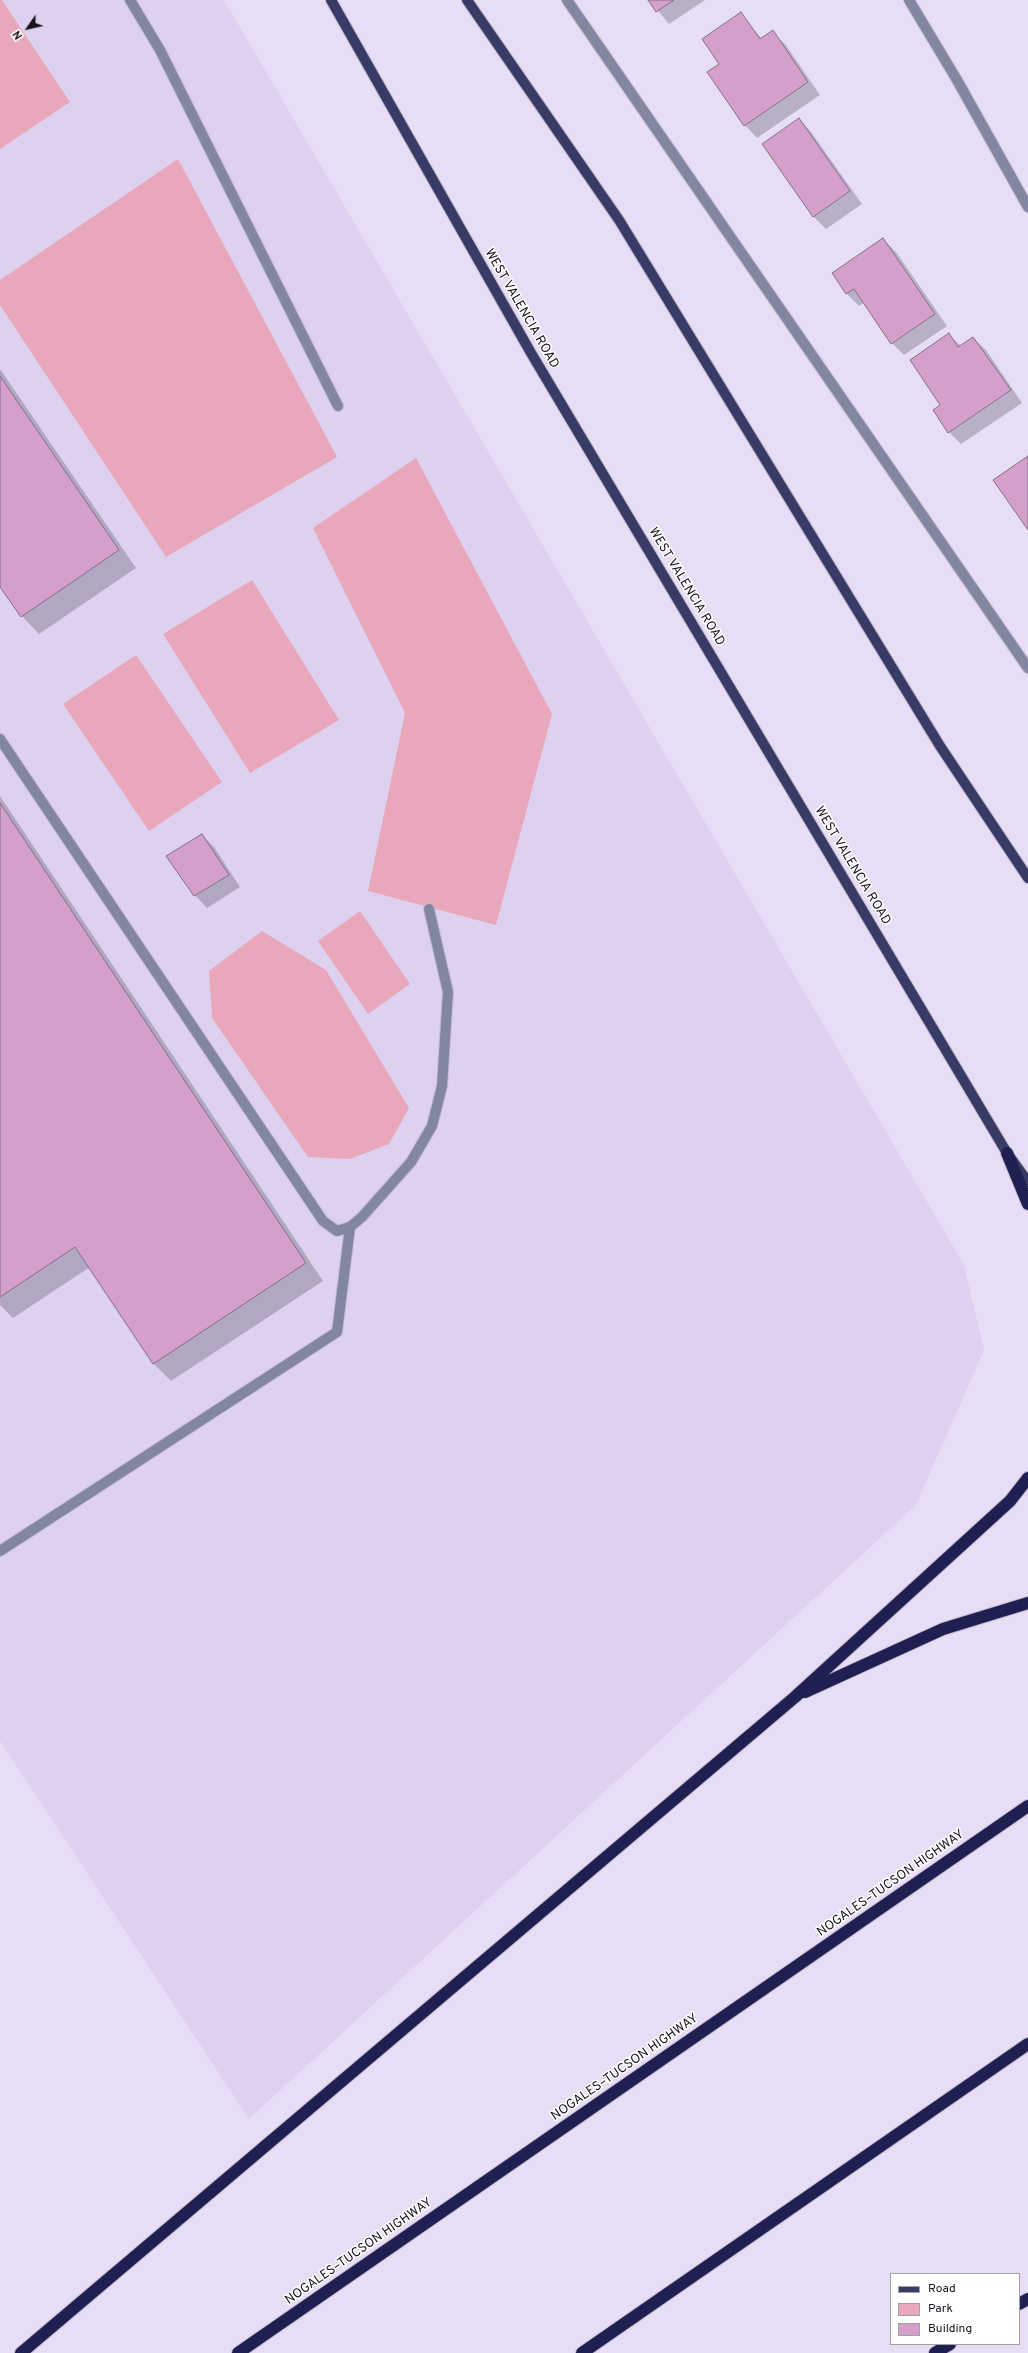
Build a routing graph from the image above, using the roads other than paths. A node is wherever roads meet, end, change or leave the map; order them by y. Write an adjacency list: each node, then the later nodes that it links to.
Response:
1 (130, 0): 7 (street)
2 (331, 0): 12 (main road, WEST VALENCIA ROAD)
3 (467, 0): 10 (main road)
4 (567, 0): 8 (street)
5 (909, 0): 6 (street)
6 (1028, 207)
7 (338, 406)
8 (1028, 668)
9 (0, 740): 15 (street)
10 (1028, 878)
11 (429, 909): 15 (street)
12 (1007, 1153): 13 (main road, WEST VALENCIA ROAD); 14 (highway)
13 (1028, 1182)
14 (1028, 1204)
15 (350, 1227): 17 (street)
16 (1028, 1478): 19 (highway)
17 (0, 1551)
18 (1028, 1603): 19 (highway)
19 (795, 1697): 23 (highway)
20 (1028, 1806): 24 (highway, NOGALES–TUCSON HIGHWAY)
21 (1028, 2044): 25 (highway)
22 (948, 2345): 26 (highway)
23 (21, 2353)
24 (238, 2353)
25 (582, 2353)
26 (935, 2353)

